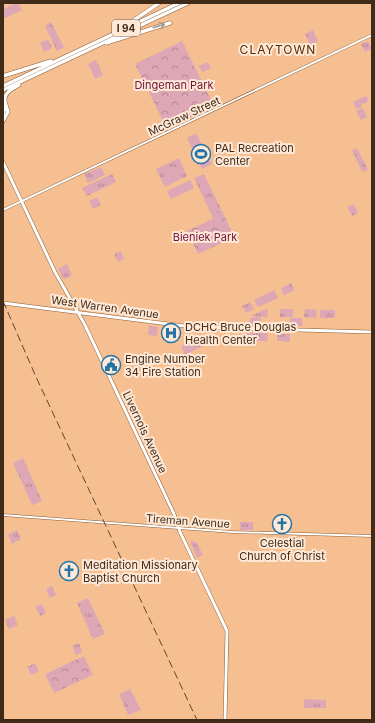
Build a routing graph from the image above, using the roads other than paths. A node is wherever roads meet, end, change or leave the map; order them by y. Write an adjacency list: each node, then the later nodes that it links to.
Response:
1 (159, 3): 6 (highway)
2 (179, 3): 6 (highway, I 94)
3 (188, 3): 7 (highway, I 94)
4 (170, 23): 7 (highway, one-way to 4)
5 (372, 36): 17 (street, McGraw Street)
6 (97, 42): 8 (highway, I 94)
7 (96, 46): 9 (highway, I 94)
8 (70, 54): 10 (highway); 11 (highway, I 94)
9 (54, 66): 12 (highway, I 94); 15 (highway)
10 (3, 76)
11 (3, 86)
12 (3, 90)
13 (3, 103): 14 (highway)
14 (3, 114)
15 (3, 121)
16 (3, 162): 17 (main road, Livernois Avenue)
17 (22, 201): 18 (street, McGraw Street); 20 (main road, Livernois Avenue)
18 (3, 210)
19 (3, 303): 20 (main road, West Warren Avenue)
20 (78, 312): 21 (main road, West Warren Avenue); 23 (main road, Livernois Avenue)
21 (372, 332)
22 (3, 515): 23 (street, Tireman Avenue)
23 (179, 529): 24 (street, Tireman Avenue); 25 (main road, Livernois Avenue)
24 (372, 536)
25 (225, 720)

